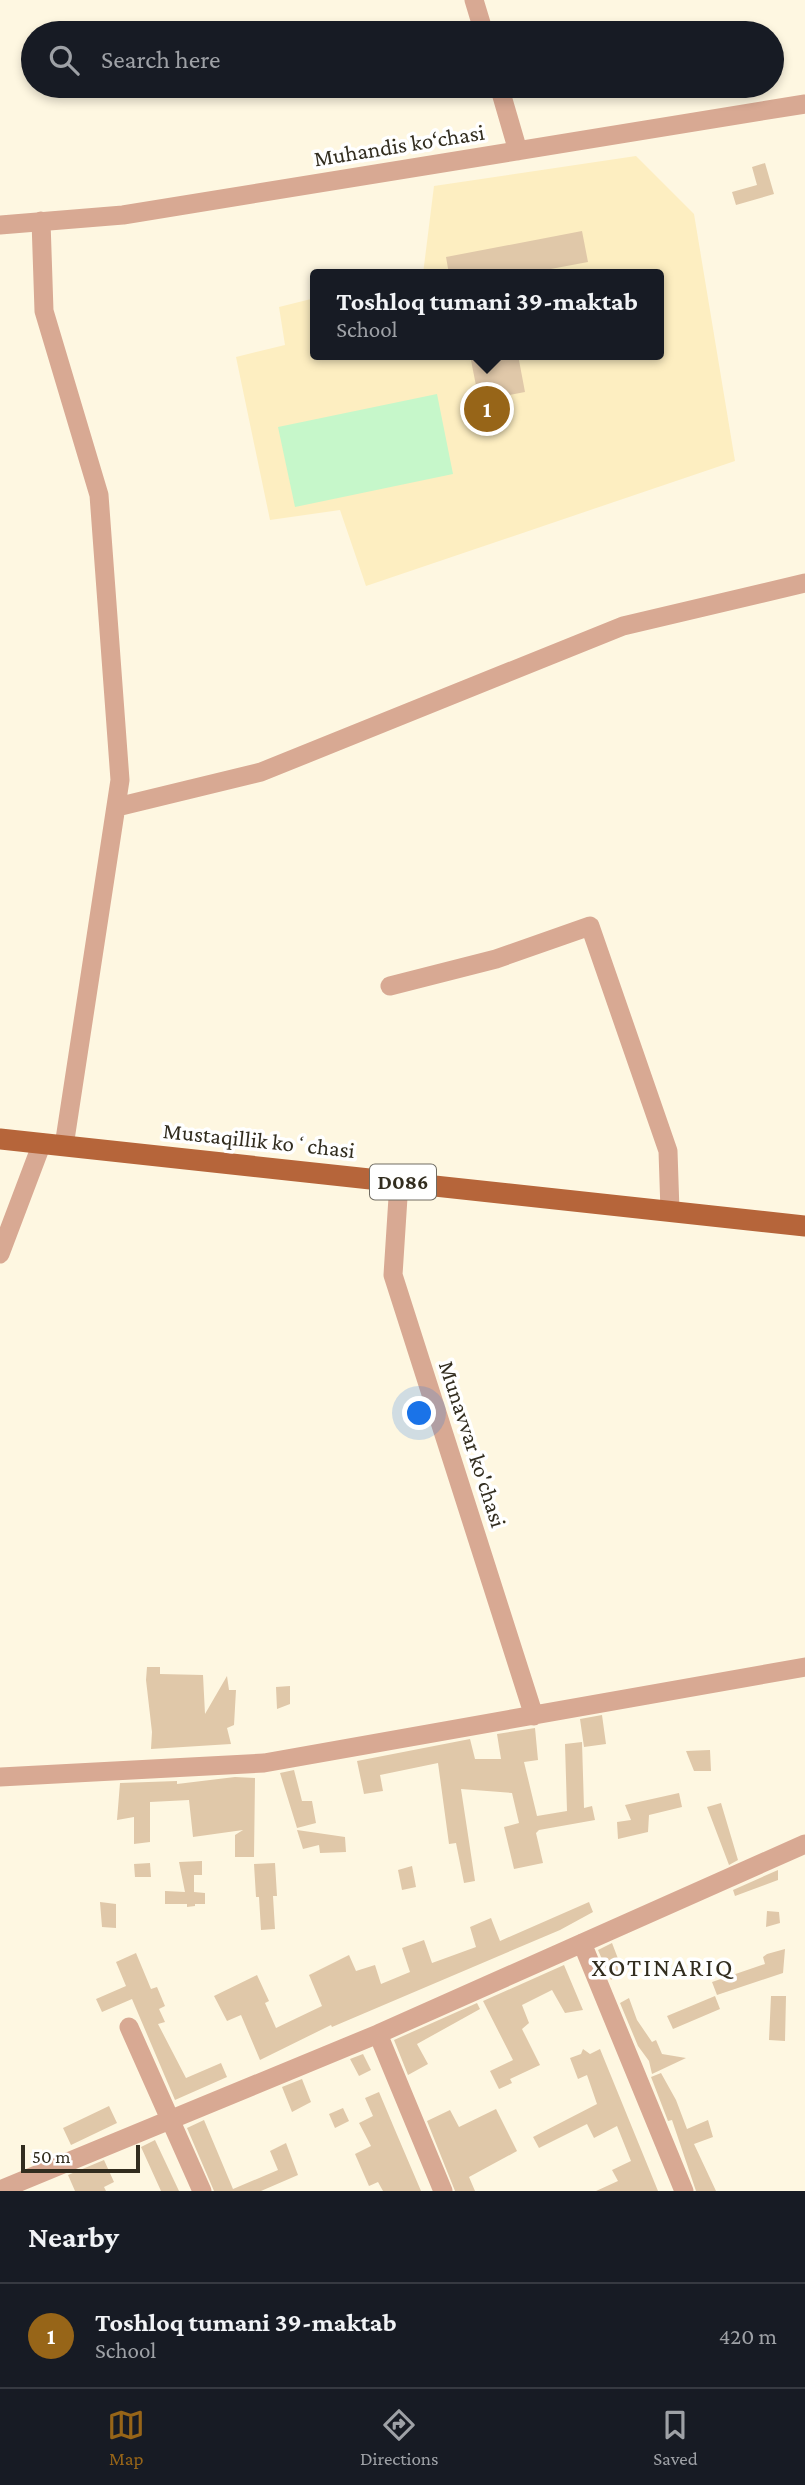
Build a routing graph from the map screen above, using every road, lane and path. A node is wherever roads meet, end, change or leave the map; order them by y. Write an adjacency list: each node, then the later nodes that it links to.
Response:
1 (474, 0): 2 (street)
2 (480, 21)
3 (503, 98): 5 (street)
4 (805, 104): 5 (street, Muhandis ko‘chasi)
5 (518, 151): 6 (street, Muhandis ko‘chasi)
6 (41, 221): 7 (street, Muhandis ko‘chasi); 9 (street)
7 (0, 225)
8 (805, 583): 9 (street)
9 (117, 807): 13 (street)
10 (390, 986): 15 (street)
11 (0, 1139): 12 (main road, Mustaqillik koʻchasi / D086)
12 (42, 1143): 13 (main road, Mustaqillik koʻchasi / D086); 17 (street)
13 (64, 1146): 14 (main road, Mustaqillik koʻchasi / D086)
14 (399, 1182): 15 (main road, Mustaqillik koʻchasi / D086); 19 (street, Munavvar ko'chasi)
15 (670, 1211): 16 (main road, Mustaqillik koʻchasi / D086)
16 (805, 1226)
17 (0, 1254)
18 (805, 1667): 19 (street)
19 (534, 1716): 20 (street)
20 (0, 1777)
21 (805, 1844): 22 (street)
22 (582, 1943): 24 (street); 29 (street)
23 (130, 2027): 25 (street)
24 (378, 2034): 25 (street); 28 (street)
25 (170, 2120): 26 (street); 27 (street)
26 (0, 2190)
27 (202, 2191)
28 (443, 2191)
29 (684, 2191)

